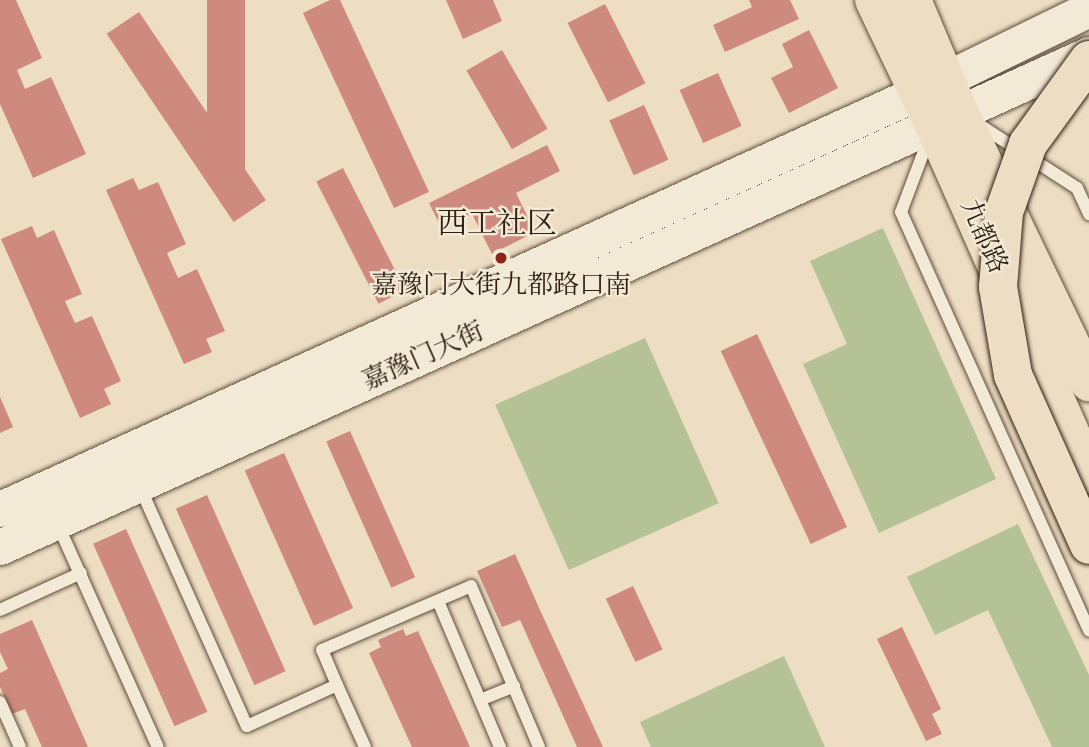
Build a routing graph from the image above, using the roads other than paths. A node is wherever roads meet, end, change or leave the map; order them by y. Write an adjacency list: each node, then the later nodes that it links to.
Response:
1 (874, 0): 6 (main road, 九都路)
2 (912, 0): 6 (main road, 九都路)
3 (1089, 9): 6 (main road)
4 (1089, 54): 6 (main road)
5 (1089, 61): 13 (main road, bridge)
6 (939, 101): 7 (lane); 8 (main road, 九都路); 9 (main road, 九都路); 10 (main road, 嘉豫门大街); 11 (main road, 嘉豫门大街); 18 (lane)
7 (1089, 214)
8 (1089, 382)
9 (1089, 474)
10 (138, 484): 12 (main road, 嘉豫门大街); 19 (lane)
11 (0, 509)
12 (56, 522): 14 (main road, 嘉豫门大街); 15 (lane)
13 (1089, 545)
14 (0, 547)
15 (81, 573): 17 (lane); 24 (lane)
16 (438, 601): 19 (lane); 20 (lane); 21 (lane)
17 (0, 610)
18 (1089, 631)
19 (337, 685): 25 (lane)
20 (514, 686): 21 (lane); 27 (lane)
21 (480, 700): 26 (lane)
22 (0, 702): 23 (lane)
23 (20, 747)
24 (158, 747)
25 (365, 747)
26 (500, 747)
27 (539, 747)

